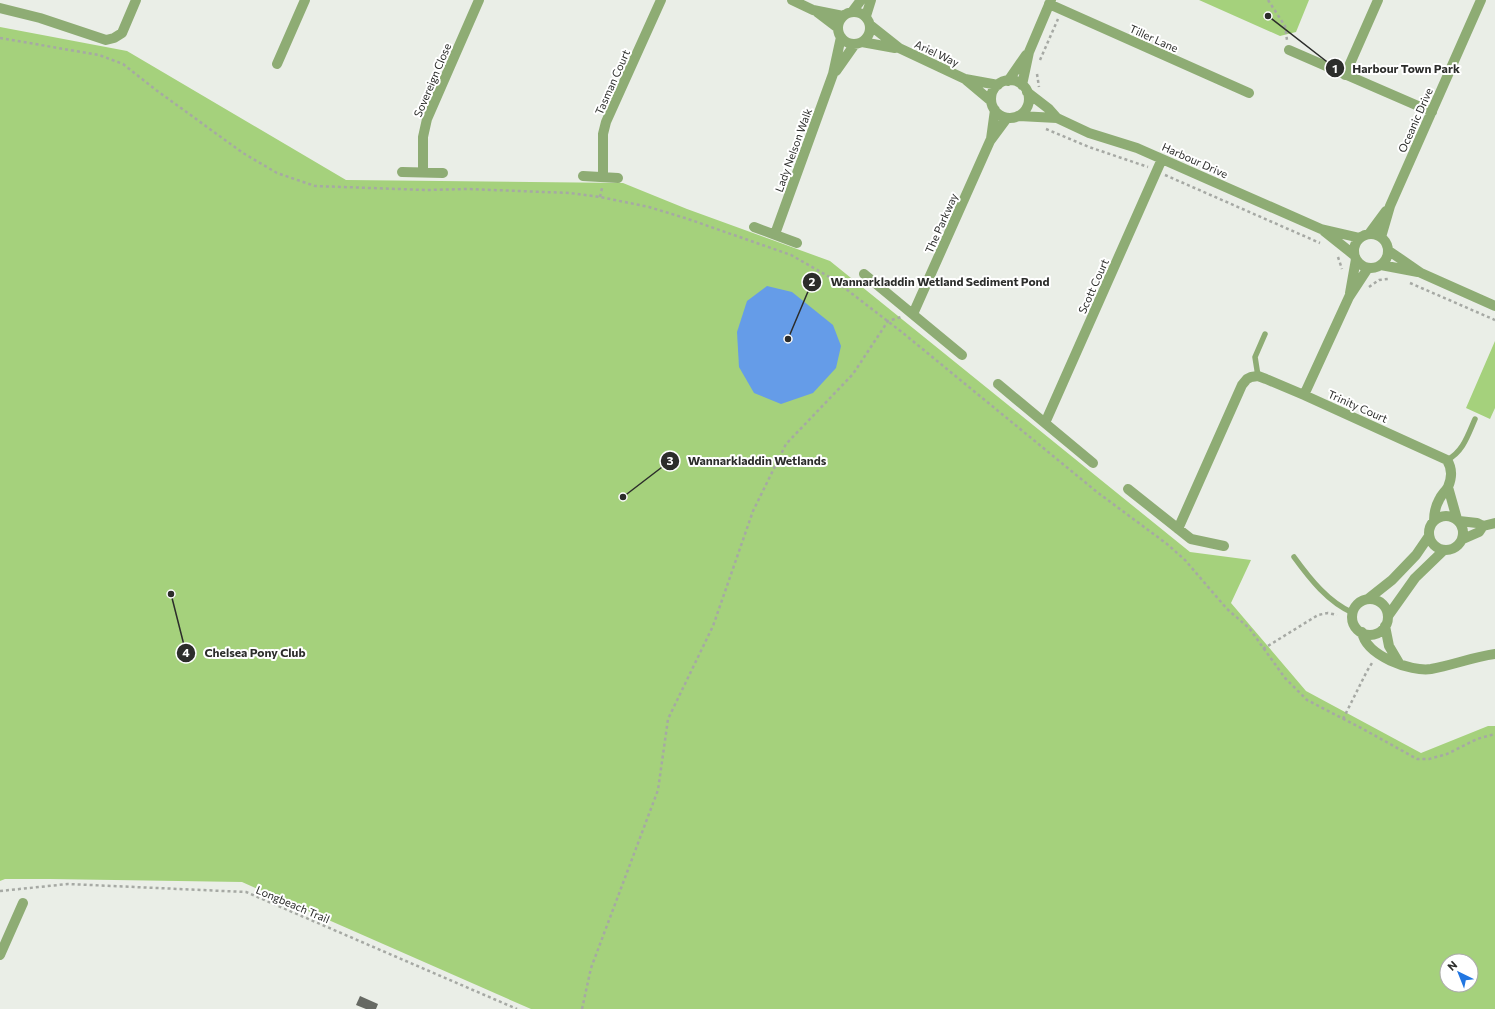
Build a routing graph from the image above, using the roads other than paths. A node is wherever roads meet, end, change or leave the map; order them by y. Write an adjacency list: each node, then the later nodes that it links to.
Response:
1 (136, 0): 11 (street)
2 (305, 0): 20 (street)
3 (479, 0): 36 (street, Sovereign Close)
4 (661, 0): 39 (street, Tasman Court)
5 (792, 0): 12 (street)
6 (861, 0): 13 (street)
7 (871, 0): 14 (street)
8 (1378, 0): 22 (street)
9 (1481, 0): 29 (street, Oceanic Drive)
10 (1050, 2): 19 (street); 27 (street, Tiller Lane)
11 (0, 8)
12 (813, 10): 13 (street); 15 (street)
13 (847, 14): 14 (street); 15 (street)
14 (868, 21): 16 (street); 17 (street, Ariel Way)
15 (839, 33): 16 (street); 21 (street, Lady Nelson Walk)
16 (859, 43): 17 (street, Ariel Way); 21 (street, Lady Nelson Walk)
17 (899, 48): 23 (street, Ariel Way)
18 (1289, 50): 22 (street)
19 (1029, 52): 24 (street); 26 (street)
20 (277, 64)
21 (833, 74): 44 (street, Lady Nelson Walk)
22 (1345, 75): 29 (street)
23 (965, 79): 25 (street, Ariel Way); 28 (street, Ariel Way)
24 (1008, 81): 25 (street); 26 (street)
25 (998, 85): 28 (street, The Parkway)
26 (1024, 89): 30 (street); 32 (street, Harbour Drive)
27 (1249, 94)
28 (993, 105): 31 (street); 33 (street, The Parkway)
29 (1432, 112): 41 (street, Oceanic Drive)
30 (1019, 116): 31 (street); 32 (street, Harbour Drive)
31 (1007, 118): 33 (street, The Parkway)
32 (1057, 118): 34 (street, Harbour Drive)
33 (990, 142): 56 (street, The Parkway)
34 (1162, 159): 43 (street, Harbour Drive); 63 (street, Scott Court)
35 (402, 172): 36 (street)
36 (423, 172): 37 (street)
37 (444, 173)
38 (583, 176): 39 (street)
39 (603, 177): 40 (street)
40 (618, 178)
41 (1390, 206): 45 (street, Oceanic Drive); 46 (street, Oceanic Drive)
42 (754, 227): 44 (street)
43 (1321, 229): 45 (street, Harbour Drive); 49 (street, Harbour Drive)
44 (776, 234): 47 (street)
45 (1365, 236): 46 (street); 49 (street)
46 (1381, 237): 48 (street)
47 (797, 243)
48 (1389, 251): 50 (street); 52 (street)
49 (1355, 257): 51 (street); 54 (street)
50 (1381, 265): 51 (street); 52 (street)
51 (1368, 268): 54 (street)
52 (1422, 273): 55 (street)
53 (864, 274): 56 (street)
54 (1349, 297): 61 (street)
55 (1495, 306)
56 (913, 314): 58 (street)
57 (1265, 334): 59 (lane)
58 (962, 355)
59 (1258, 376): 61 (street, Trinity Court); 72 (street)
60 (998, 384): 63 (street)
61 (1304, 394): 64 (street, Trinity Court)
62 (1475, 419): 64 (lane)
63 (1045, 423): 65 (street)
64 (1447, 460): 66 (street)
65 (1093, 463)
66 (1448, 487): 68 (street); 69 (street)
67 (1128, 489): 72 (street)
68 (1458, 520): 69 (street); 71 (street); 74 (street)
69 (1434, 521): 73 (street)
70 (1495, 523): 71 (street)
71 (1483, 526): 74 (street)
72 (1178, 528): 75 (street)
73 (1429, 536): 76 (street); 78 (street)
74 (1463, 539): 76 (street)
75 (1224, 546)
76 (1444, 550): 80 (street)
77 (1294, 557): 79 (lane)
78 (1368, 599): 79 (street); 80 (street)
79 (1353, 613): 81 (street)
80 (1386, 621): 81 (street); 83 (street)
81 (1362, 632): 83 (street)
82 (1495, 654): 83 (street)
83 (1399, 663)
84 (23, 903): 85 (street)
85 (0, 955)

